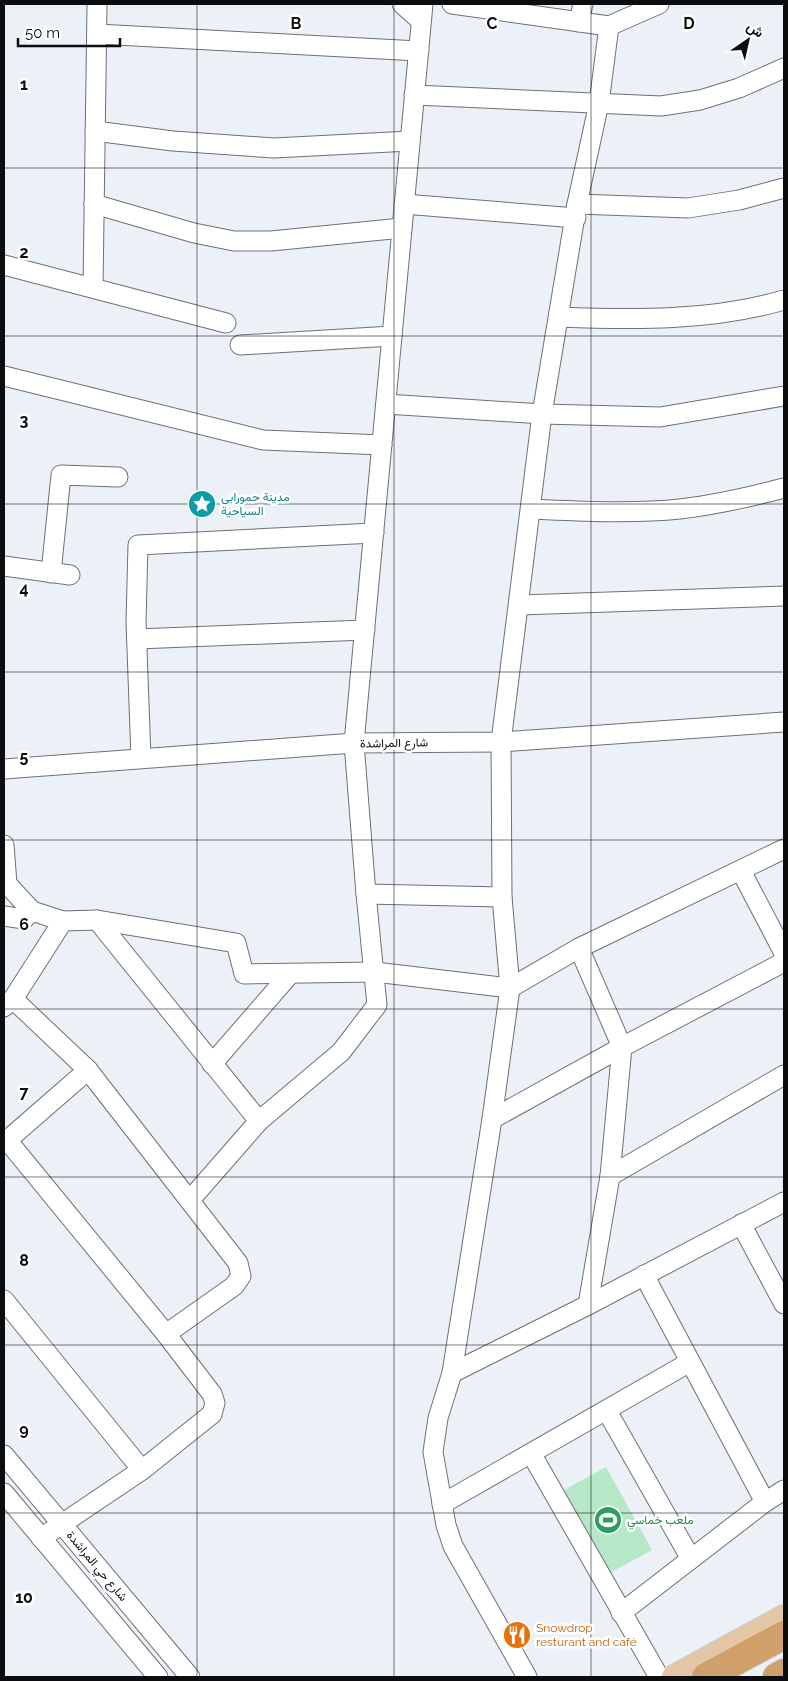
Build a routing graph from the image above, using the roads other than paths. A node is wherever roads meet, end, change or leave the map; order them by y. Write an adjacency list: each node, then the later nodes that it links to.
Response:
1 (402, 4): 6 (street)
2 (452, 4): 5 (street)
3 (659, 4): 8 (street)
4 (97, 6): 9 (street)
5 (504, 8): 7 (street)
6 (422, 13): 10 (street)
7 (581, 13): 8 (street)
8 (609, 26): 13 (street)
9 (97, 34): 10 (street); 14 (street)
10 (419, 51): 12 (street)
11 (784, 68): 13 (street)
12 (414, 95): 13 (street); 15 (street)
13 (599, 103): 19 (street)
14 (95, 131): 15 (street); 17 (street)
15 (410, 141): 18 (street)
16 (784, 188): 19 (street)
17 (94, 204): 20 (street); 22 (street)
18 (404, 204): 19 (street); 20 (street)
19 (576, 211): 24 (street)
20 (402, 228): 26 (street)
21 (4, 265): 22 (street)
22 (93, 288): 25 (street)
23 (784, 300): 24 (street)
24 (559, 318): 31 (street)
25 (226, 323)
26 (392, 336): 27 (street); 30 (street)
27 (240, 346)
28 (4, 376): 32 (street)
29 (784, 396): 31 (street)
30 (386, 404): 31 (street); 32 (street)
31 (542, 414): 35 (street)
32 (382, 446): 36 (street)
33 (118, 477): 38 (street)
34 (784, 488): 35 (street)
35 (532, 509): 41 (street)
36 (374, 533): 42 (street); 43 (street)
37 (4, 566): 38 (street)
38 (51, 573): 39 (street)
39 (70, 576)
40 (784, 596): 41 (street)
41 (520, 604): 45 (street)
42 (365, 630): 43 (street); 46 (street)
43 (136, 639): 47 (street)
44 (784, 722): 45 (street, شارع المراشدة)
45 (501, 742): 46 (street, شارع المراشدة); 53 (street)
46 (354, 743): 47 (street, شارع المراشدة); 52 (street)
47 (141, 758): 48 (street, شارع المراشدة)
48 (4, 769)
49 (4, 845): 54 (street)
50 (784, 849): 51 (street)
51 (741, 870): 58 (street); 59 (street)
52 (366, 894): 53 (street); 61 (street)
53 (502, 897): 63 (street)
54 (32, 911): 55 (street); 57 (street)
55 (4, 916)
56 (97, 920): 57 (street); 62 (street); 66 (street)
57 (63, 921): 64 (street)
58 (579, 948): 63 (street); 65 (street)
59 (784, 953)
60 (784, 962): 65 (street)
61 (375, 972): 62 (street); 63 (street); 70 (street)
62 (290, 974): 66 (street)
63 (510, 988): 69 (street)
64 (8, 1003): 67 (street)
65 (622, 1047): 69 (street); 72 (street)
66 (212, 1064): 70 (street)
67 (88, 1070): 71 (street); 73 (street)
68 (784, 1075): 72 (street)
69 (492, 1119): 82 (street)
70 (259, 1121): 73 (street)
71 (5, 1142): 80 (street)
72 (610, 1176): 79 (street)
73 (190, 1200): 80 (street)
74 (784, 1202): 75 (street)
75 (742, 1224): 76 (street); 78 (street)
76 (644, 1275): 79 (street); 81 (street)
77 (4, 1300): 86 (street)
78 (784, 1304)
79 (588, 1305): 82 (street)
80 (166, 1334): 86 (street)
81 (690, 1362): 83 (street); 89 (street)
82 (452, 1373): 90 (street)
83 (607, 1411): 85 (street); 93 (street)
84 (4, 1455): 91 (street, شارع حي المراشدة)
85 (532, 1455): 90 (street); 94 (street)
86 (142, 1470): 91 (street)
87 (784, 1490): 89 (street)
88 (4, 1493): 92 (street, شارع حي المراشدة)
89 (765, 1502): 93 (street)
90 (442, 1504): 100 (street)
91 (62, 1524): 92 (street); 99 (street, شارع حي المراشدة)
92 (41, 1538): 98 (street, شارع حي المراشدة)
93 (691, 1558): 94 (street)
94 (620, 1613): 101 (street)
95 (784, 1617): 102 (main road)
96 (784, 1635): 103 (highway)
97 (784, 1674): 104 (highway)
98 (158, 1677)
99 (190, 1677)
100 (527, 1677)
101 (659, 1677)
102 (674, 1677)
103 (706, 1677)
104 (777, 1677)

